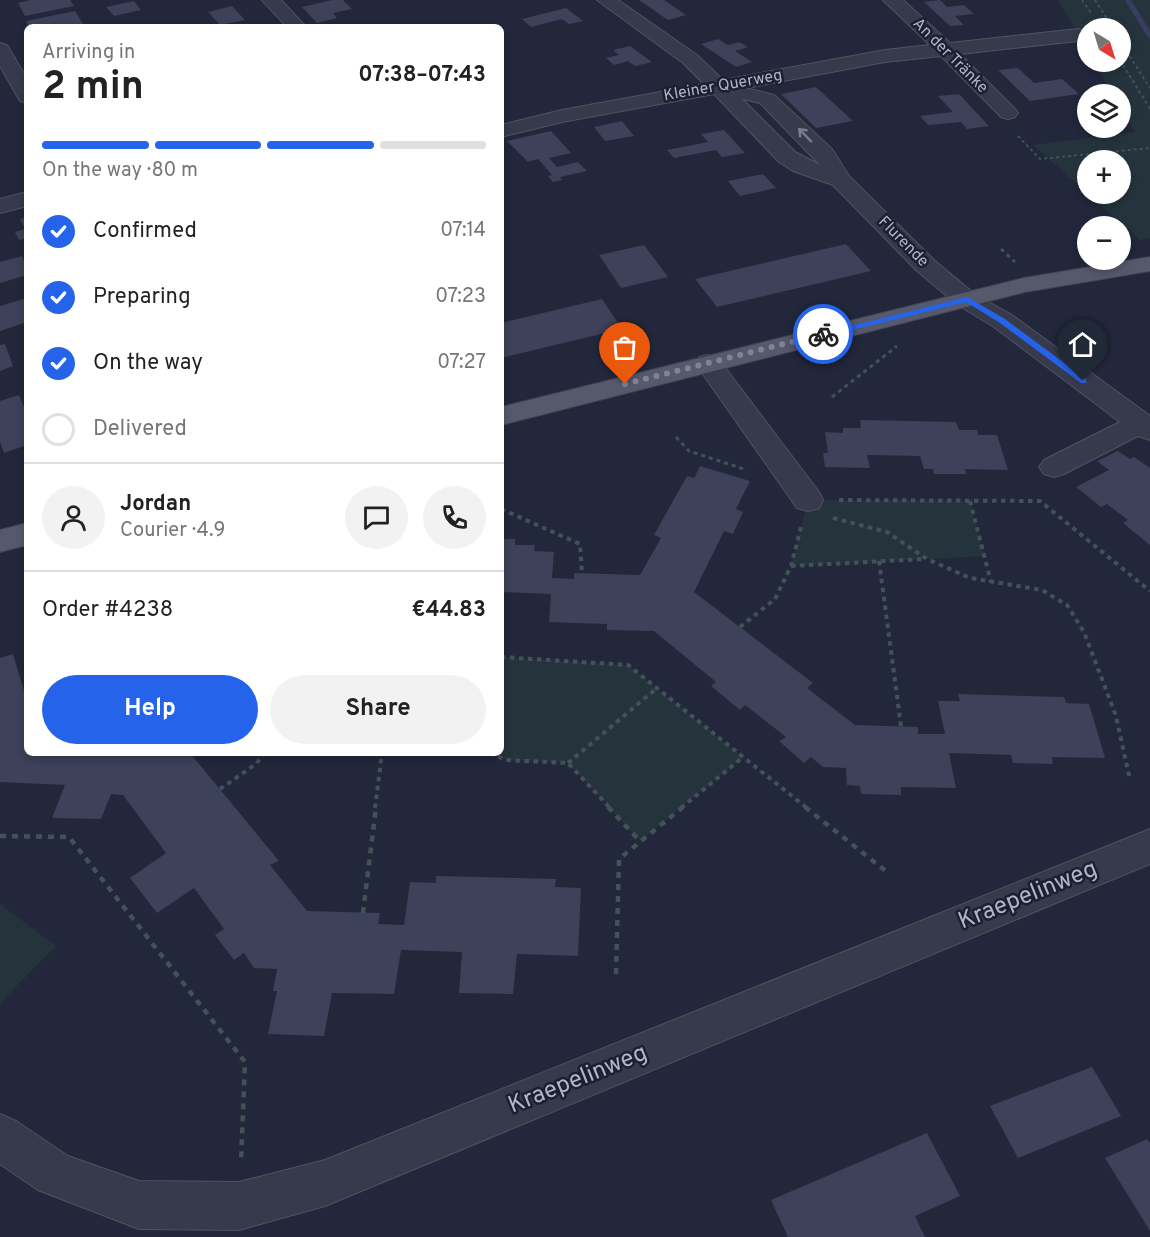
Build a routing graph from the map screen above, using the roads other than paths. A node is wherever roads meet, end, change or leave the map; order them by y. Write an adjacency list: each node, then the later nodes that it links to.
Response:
1 (271, 0): 4 (street)
2 (606, 0): 8 (street, Flurende)
3 (891, 0): 7 (street, An der Tränke)
4 (294, 24)
5 (1077, 35): 7 (street, Kleiner Querweg)
6 (0, 49): 9 (street)
7 (945, 49): 8 (street, Kleiner Querweg); 10 (street, An der Tränke)
8 (719, 87): 11 (street, Kleiner Querweg); 15 (street, Flurende)
9 (24, 93)
10 (1008, 113)
11 (504, 130)
12 (24, 200): 13 (street)
13 (0, 206)
14 (1150, 264): 15 (main road)
15 (967, 300): 16 (main road); 18 (street, Flurende)
16 (708, 363): 17 (main road); 20 (street)
17 (504, 415)
18 (1145, 426): 19 (street)
19 (1054, 467)
20 (800, 489)
21 (24, 535): 22 (main road)
22 (0, 541)
23 (1150, 846): 24 (street, Kraepelinweg)
24 (0, 1137)

